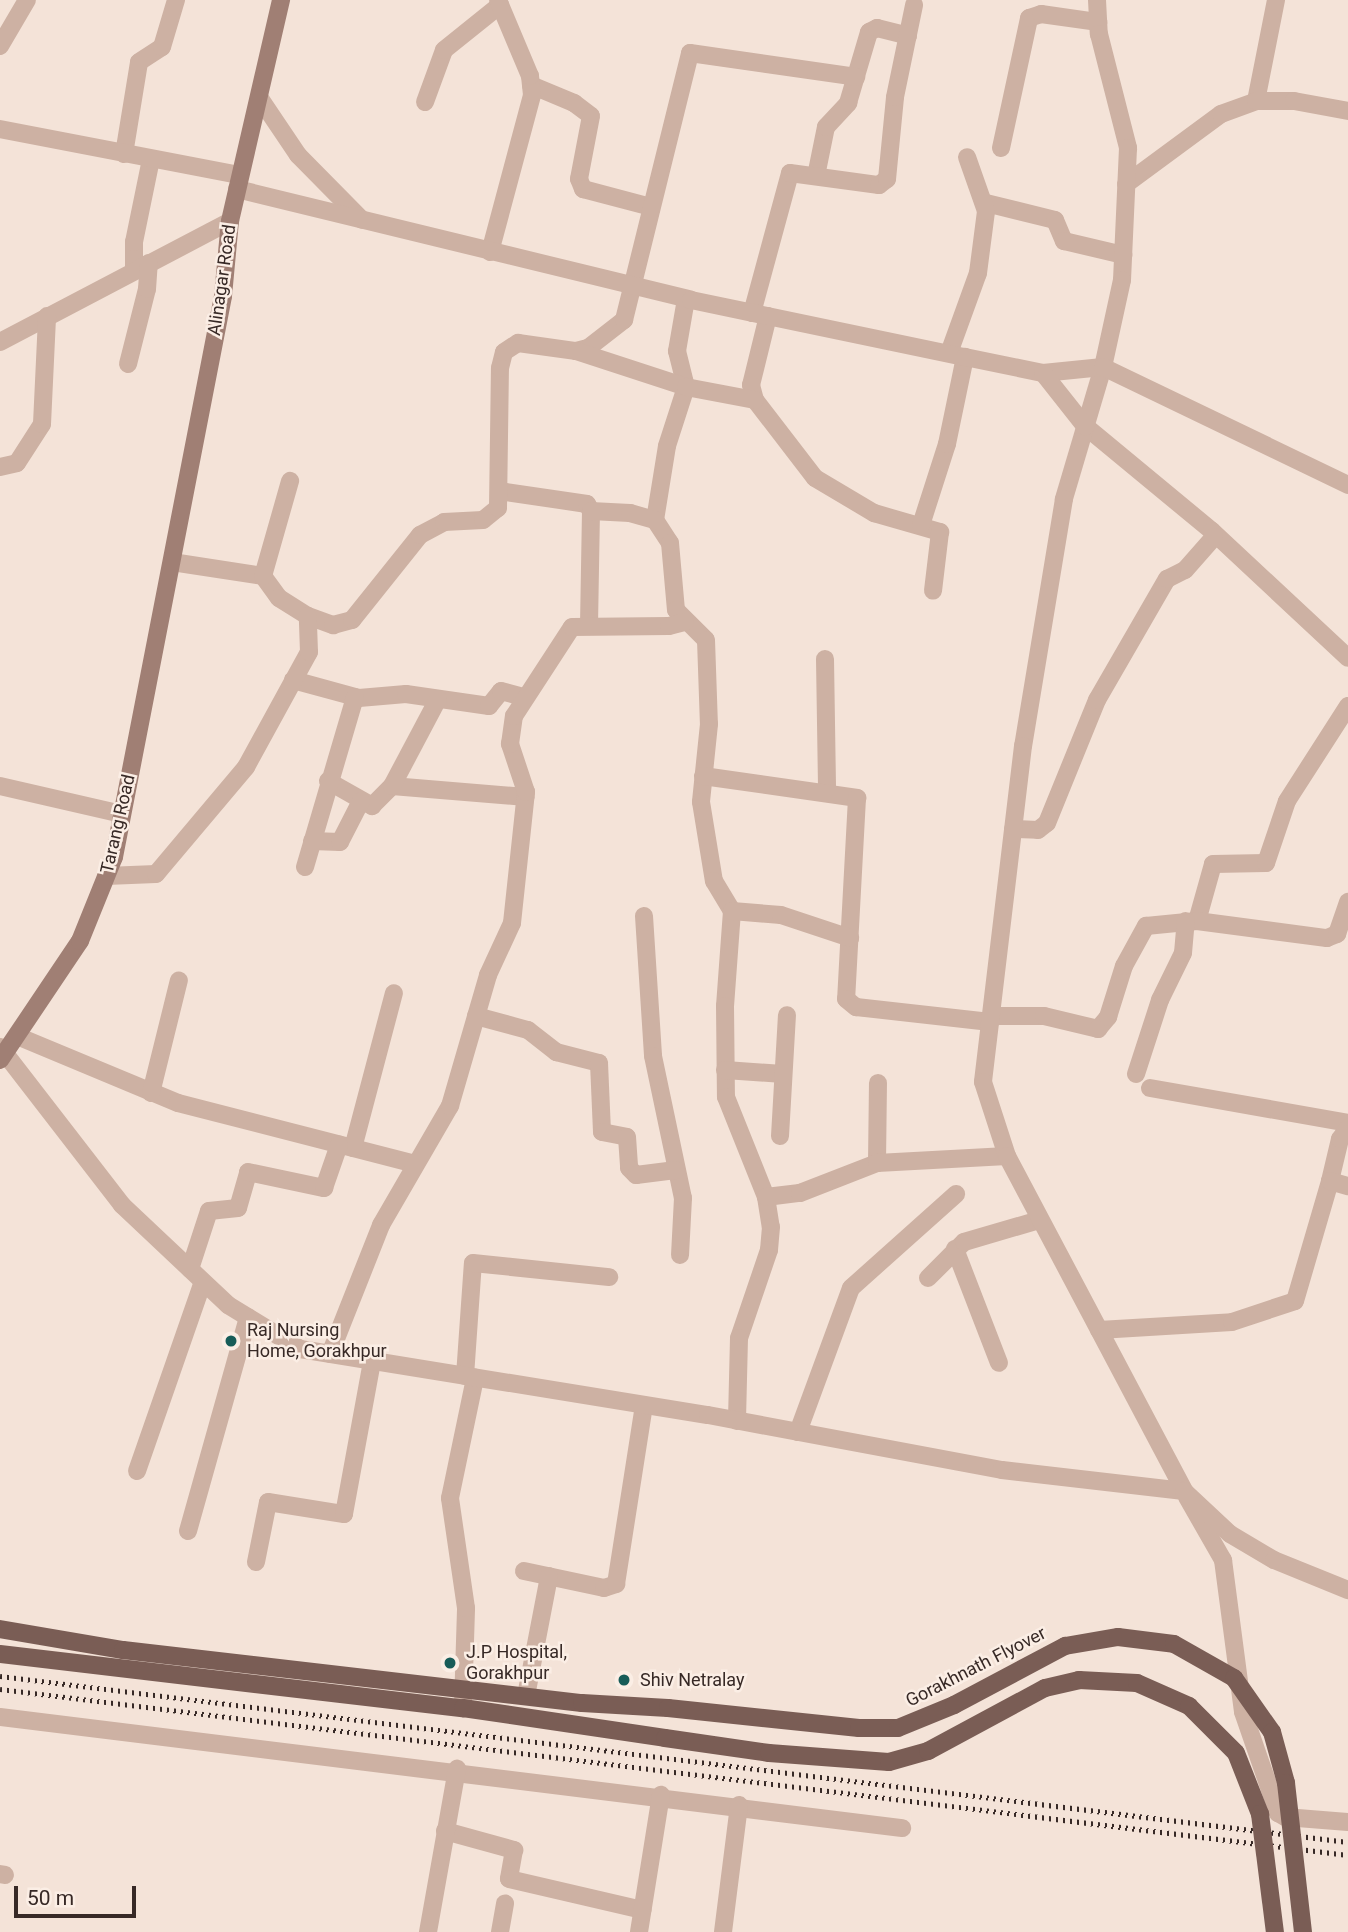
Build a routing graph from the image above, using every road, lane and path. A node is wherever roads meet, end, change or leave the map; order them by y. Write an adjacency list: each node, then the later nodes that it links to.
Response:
1 (27, 0): 10 (street)
2 (176, 0): 19 (street)
3 (281, 0): 13 (main road, Alinagar Road)
4 (1097, 0): 8 (street)
5 (1276, 0): 14 (street)
6 (499, 2): 12 (street); 15 (street)
7 (914, 5): 9 (street)
8 (1098, 22): 18 (street); 24 (street)
9 (908, 36): 11 (street); 22 (street)
10 (0, 46)
11 (856, 77): 22 (street); 26 (street)
12 (531, 85): 26 (street); 29 (street)
13 (259, 97): 23 (main road, Alinagar Road); 27 (street)
14 (1256, 101): 16 (street); 24 (street)
15 (425, 102)
16 (1348, 111)
17 (0, 129): 19 (street)
18 (1002, 148)
19 (124, 154): 21 (street)
20 (967, 157): 25 (street)
21 (151, 159): 23 (street); 31 (street)
22 (816, 176): 34 (street)
23 (238, 182): 27 (street); 28 (main road, Alinagar Road)
24 (1126, 184): 30 (street)
25 (986, 203): 30 (street); 38 (street)
26 (651, 207): 32 (street)
27 (362, 220): 29 (street)
28 (230, 221): 31 (street); 53 (main road, Alinagar Road)
29 (490, 252): 32 (street)
30 (1123, 255): 40 (street)
31 (142, 267): 35 (street); 39 (street)
32 (634, 286): 33 (street); 37 (street)
33 (686, 299): 34 (street); 42 (street)
34 (760, 314): 38 (street); 43 (street)
35 (47, 316): 36 (street); 45 (street)
36 (0, 342)
37 (576, 351): 42 (street); 48 (street)
38 (957, 355): 41 (street); 51 (street)
39 (128, 364)
40 (1102, 367): 41 (street); 44 (street); 47 (street)
41 (1043, 373): 44 (street)
42 (686, 387): 43 (street); 50 (street)
43 (755, 400): 51 (street)
44 (1086, 426): 52 (street); 74 (street)
45 (0, 467)
46 (290, 481): 54 (street)
47 (1348, 485)
48 (499, 491): 49 (street); 56 (street)
49 (591, 510): 50 (street); 58 (street)
50 (655, 520): 57 (street)
51 (921, 526): 55 (street)
52 (1214, 537): 59 (street); 74 (street)
53 (172, 562): 54 (street); 73 (main road, Tarang Road)
54 (263, 576): 56 (street)
55 (933, 591)
56 (308, 616): 61 (street)
57 (685, 622): 58 (street); 66 (street)
58 (589, 624): 63 (street)
59 (1348, 658)
60 (825, 659): 70 (street)
61 (293, 680): 62 (street); 77 (street)
62 (355, 697): 64 (street); 67 (street)
63 (524, 697): 64 (street); 71 (street)
64 (438, 699): 69 (street)
65 (1348, 706): 81 (street)
66 (703, 776): 70 (street); 79 (street)
67 (328, 781): 72 (street); 75 (street)
68 (0, 786): 73 (street)
69 (392, 786): 71 (street); 72 (street)
70 (827, 793): 82 (street)
71 (526, 797): 85 (street)
72 (361, 801): 75 (street)
73 (122, 814): 77 (main road, Tarang Road)
74 (1013, 829): 87 (street)
75 (312, 841): 76 (street)
76 (305, 867)
77 (106, 876): 88 (main road, Tarang Road)
78 (1348, 902): 81 (street)
79 (732, 911): 82 (street); 90 (street)
80 (644, 916): 102 (street)
81 (1192, 921): 87 (street); 92 (street)
82 (850, 937): 87 (street)
83 (179, 980): 95 (street)
84 (394, 993): 98 (street)
85 (476, 1016): 101 (street); 102 (street)
86 (787, 1016): 91 (street)
87 (990, 1019): 99 (street)
88 (17, 1036): 89 (main road, Tarang Road); 95 (street)
89 (2, 1053): 110 (street)
90 (725, 1070): 91 (street); 106 (street)
91 (783, 1074): 97 (street)
92 (1136, 1074)
93 (878, 1083): 100 (street)
94 (1150, 1088): 96 (street)
95 (150, 1093): 98 (street)
96 (1348, 1125): 103 (street)
97 (780, 1136)
98 (346, 1147): 101 (street); 110 (street)
99 (1007, 1156): 100 (street); 107 (street)
100 (877, 1163): 106 (street)
101 (415, 1164): 115 (street)
102 (676, 1170): 109 (street)
103 (1330, 1181): 104 (street); 114 (street)
104 (1348, 1186)
105 (956, 1195): 121 (street)
106 (766, 1197): 120 (street)
107 (1039, 1220): 108 (street); 114 (street)
108 (956, 1249): 112 (street); 117 (street)
109 (680, 1255)
110 (197, 1276): 113 (street); 122 (street)
111 (609, 1278): 118 (street)
112 (928, 1278)
113 (248, 1317): 115 (street); 124 (street)
114 (1099, 1330): 123 (street)
115 (330, 1354): 116 (street)
116 (372, 1361): 118 (street); 125 (street)
117 (999, 1363)
118 (470, 1377): 119 (street); 131 (street)
119 (644, 1405): 120 (street); 127 (street)
120 (737, 1421): 121 (street)
121 (798, 1432): 123 (street)
122 (137, 1471)
123 (1184, 1491): 128 (street); 138 (street)
124 (188, 1531)
125 (256, 1562)
126 (524, 1570): 127 (street)
127 (549, 1576): 132 (street)
128 (1348, 1590)
129 (0, 1629): 131 (main road, Gorakhnath Flyover)
130 (0, 1654): 133 (main road)
131 (463, 1689): 132 (main road, Gorakhnath Flyover); 133 (street)
132 (526, 1696): 148 (main road, Gorakhnath Flyover, bridge)
133 (463, 1708): 147 (main road, bridge)
134 (0, 1717): 135 (street)
135 (457, 1769): 136 (street); 140 (street)
136 (661, 1795): 137 (street); 142 (street)
137 (739, 1805): 139 (street); 146 (street)
138 (1348, 1822)
139 (902, 1828)
140 (445, 1831): 142 (street); 143 (street)
141 (505, 1903): 144 (street)
142 (642, 1910): 145 (street)
143 (428, 1932)
144 (500, 1932)
145 (639, 1932)
146 (723, 1932)
147 (1275, 1932)
148 (1303, 1932)

